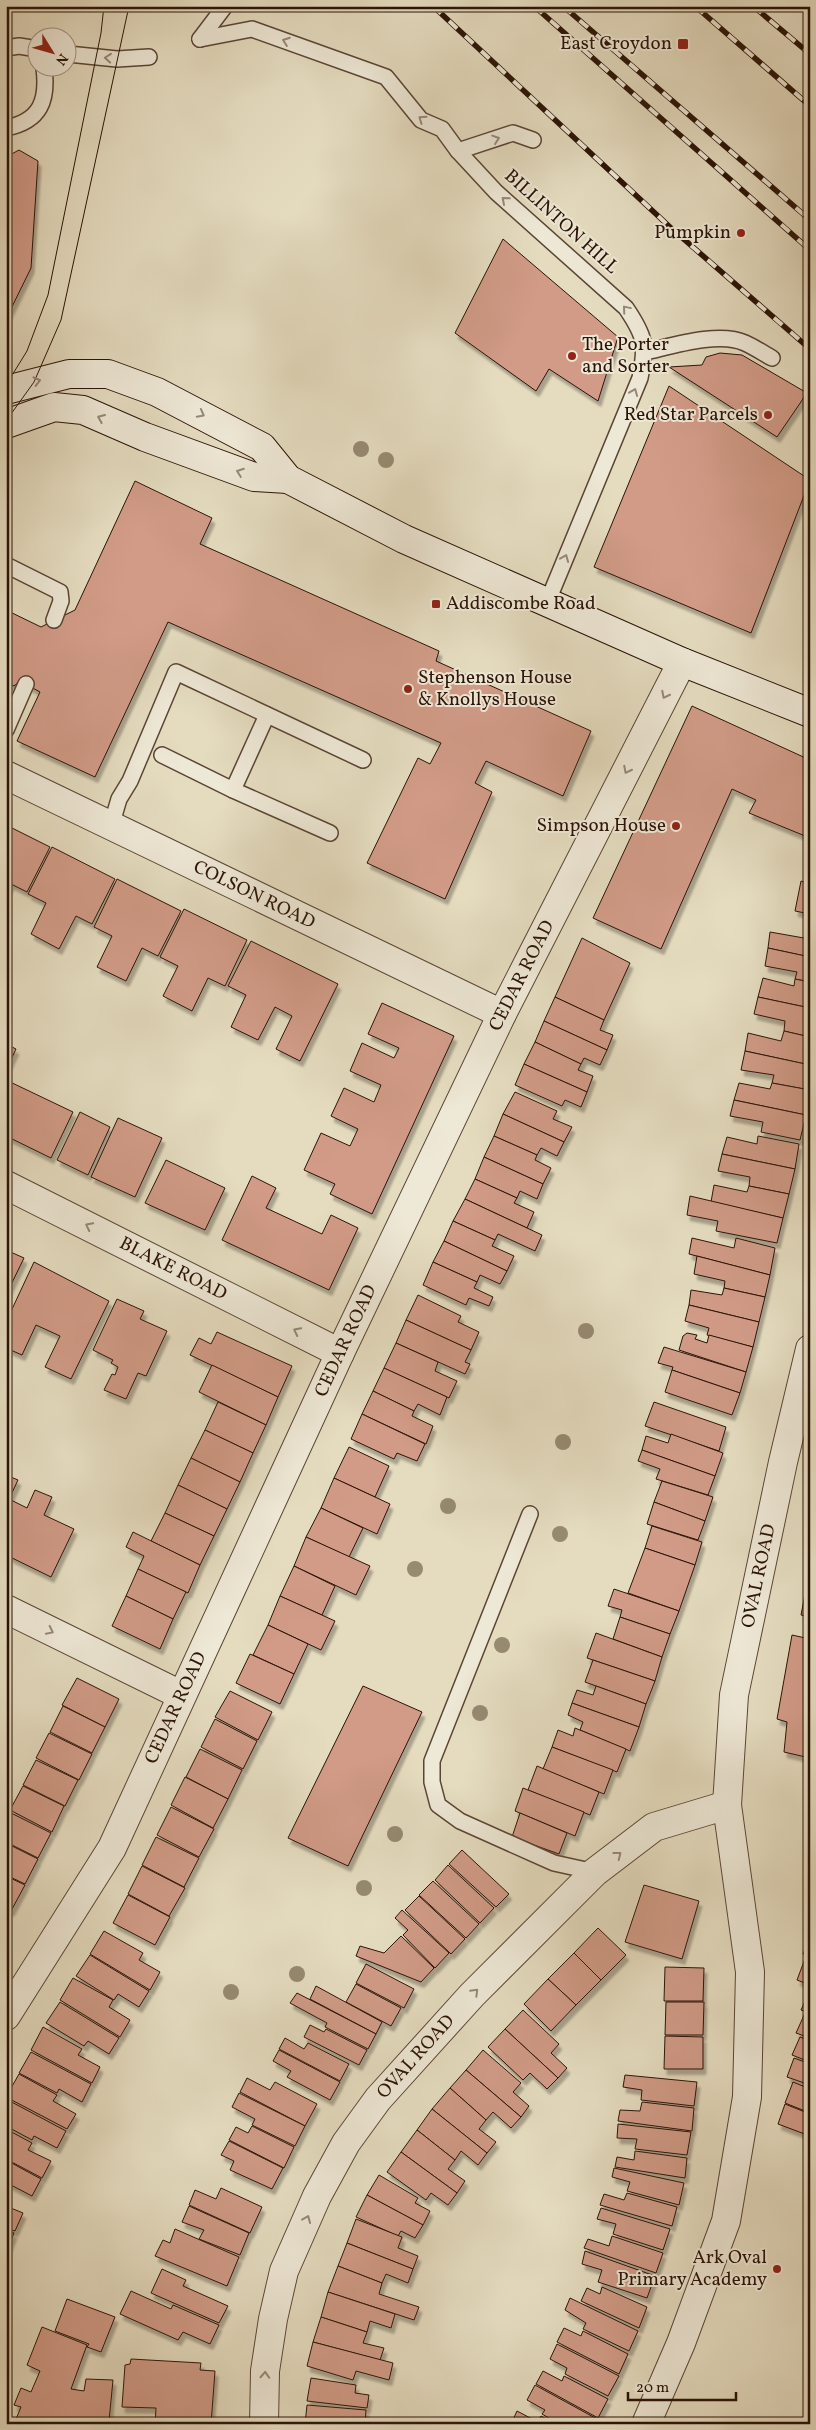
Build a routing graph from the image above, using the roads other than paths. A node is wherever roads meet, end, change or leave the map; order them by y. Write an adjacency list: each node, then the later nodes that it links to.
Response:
1 (225, 6): 9 (lane, BILLINTON HILL, one-way to 1)
2 (28, 47): 3 (lane)
3 (6, 48)
4 (78, 55): 5 (lane, one-way to 4)
5 (149, 57)
6 (46, 78): 7 (lane)
7 (6, 128)
8 (533, 140): 9 (lane, one-way to 8)
9 (458, 151): 10 (lane, BILLINTON HILL, one-way to 9)
10 (645, 352): 11 (lane); 16 (lane, BILLINTON HILL, one-way to 10)
11 (772, 358)
12 (6, 390): 14 (street, one-way to 14)
13 (6, 424): 14 (street, one-way to 13)
14 (288, 479): 16 (street)
15 (6, 565): 17 (lane)
16 (547, 603): 18 (street)
17 (54, 620)
18 (682, 662): 20 (street); 29 (street, CEDAR ROAD, one-way to 29)
19 (26, 684): 22 (lane)
20 (810, 713)
21 (266, 715): 24 (lane); 26 (lane); 27 (lane)
22 (6, 730)
23 (162, 755): 26 (lane)
24 (363, 760)
25 (6, 775): 27 (street, COLSON ROAD)
26 (233, 790): 28 (lane)
27 (111, 826): 29 (street, COLSON ROAD)
28 (330, 833)
29 (502, 1014): 32 (street, CEDAR ROAD)
30 (6, 1185): 32 (street, BLAKE ROAD, one-way to 30)
31 (810, 1349): 36 (street, OVAL ROAD)
32 (340, 1353): 35 (street, CEDAR ROAD)
33 (530, 1514): 37 (lane)
34 (6, 1609): 35 (street, one-way to 35)
35 (181, 1695): 38 (street, CEDAR ROAD)
36 (727, 1806): 37 (street, OVAL ROAD, one-way to 36); 40 (street, OVAL ROAD)
37 (596, 1872): 39 (street, OVAL ROAD, one-way to 37)
38 (7, 2012)
39 (264, 2424)
40 (646, 2424)

